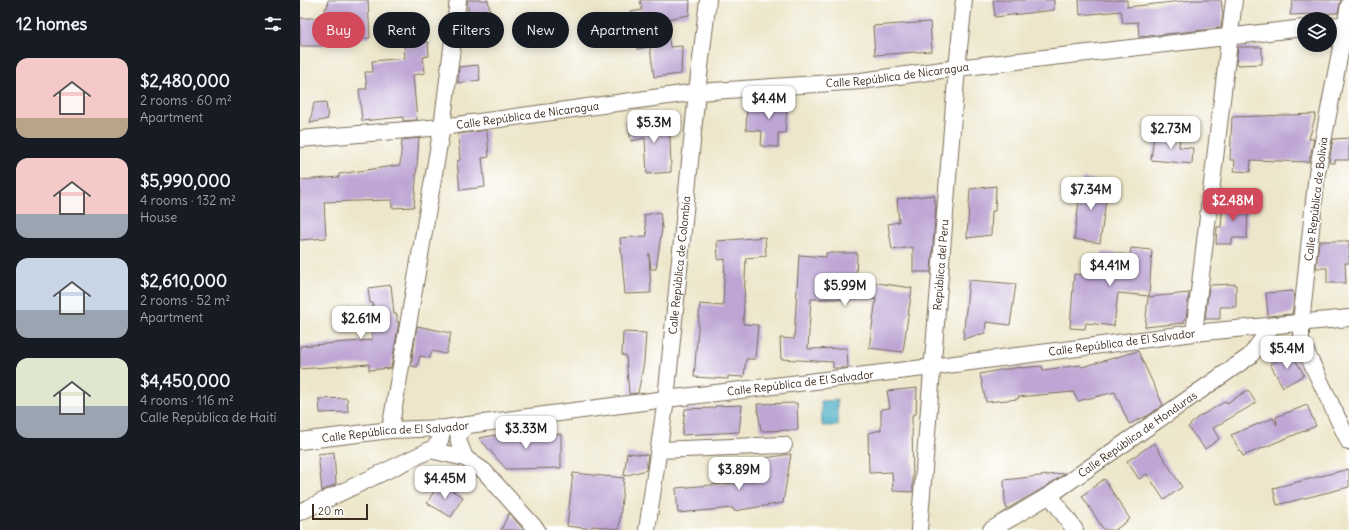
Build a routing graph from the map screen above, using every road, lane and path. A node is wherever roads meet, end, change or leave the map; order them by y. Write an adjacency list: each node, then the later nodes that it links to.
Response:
1 (458, 0): 11 (street)
2 (708, 0): 10 (street, Calle República de Colombia)
3 (964, 0): 9 (street, República del Peru)
4 (1234, 0): 8 (street)
5 (1349, 5): 6 (street, Calle República de Bolivia)
6 (1341, 25): 14 (street, Calle República de Bolivia)
7 (1297, 29): 8 (street, Calle República de Nicaragua)
8 (1230, 36): 9 (street, Calle República de Nicaragua); 16 (street)
9 (957, 68): 10 (street, Calle República de Nicaragua); 17 (street, República del Peru)
10 (696, 92): 11 (street, Calle República de Nicaragua); 18 (street, Calle República de Colombia)
11 (442, 127): 12 (street, Calle República de Nicaragua); 21 (street)
12 (300, 139)
13 (1349, 318): 14 (street, Calle República de El Salvador)
14 (1301, 323): 15 (street, Calle República de El Salvador); 23 (street, Calle República de Bolivia)
15 (1272, 326): 16 (street, Calle República de El Salvador); 28 (street, Calle República de Honduras)
16 (1194, 333): 17 (street, Calle República de El Salvador)
17 (932, 367): 18 (street, Calle República de El Salvador); 32 (street, República del Peru)
18 (666, 399): 19 (street, Calle República de El Salvador); 26 (street, Calle República de Colombia)
19 (467, 425): 20 (street, Calle República de El Salvador); 27 (street)
20 (432, 429): 21 (street, Calle República de El Salvador); 25 (street)
21 (390, 430): 22 (street, Calle República de El Salvador)
22 (300, 441)
23 (1349, 442)
24 (784, 445): 26 (street)
25 (430, 450): 27 (street); 29 (street)
26 (659, 450): 31 (street, Calle República de Colombia)
27 (465, 458): 30 (street)
28 (1050, 495): 33 (street, Calle República de Honduras); 34 (street)
29 (300, 512)
30 (537, 530)
31 (648, 530)
32 (919, 530)
33 (991, 530)
34 (1075, 530)

